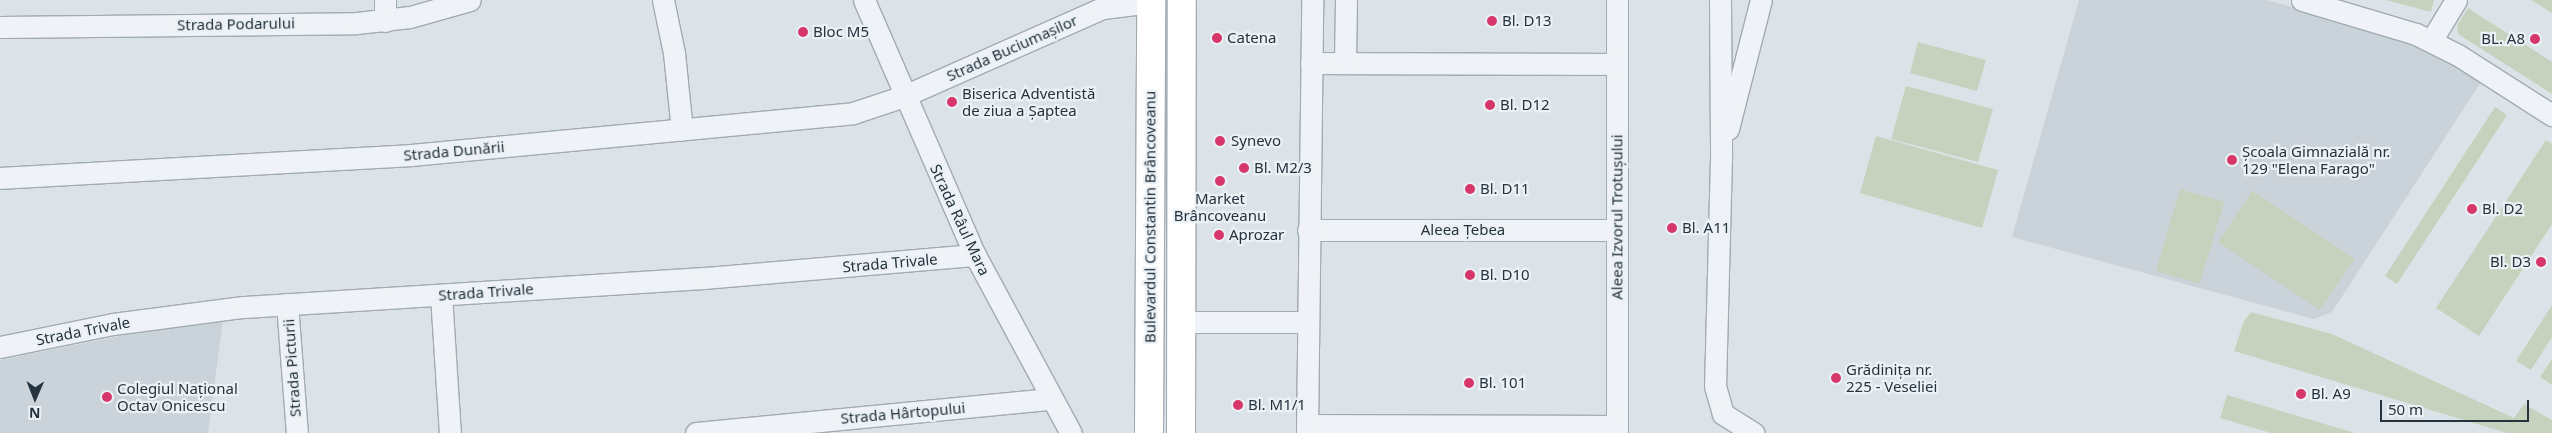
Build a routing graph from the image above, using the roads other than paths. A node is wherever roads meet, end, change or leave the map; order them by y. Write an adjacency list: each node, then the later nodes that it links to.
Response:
1 (470, 0): 13 (street, Strada Podarului)
2 (662, 0): 21 (street)
3 (864, 0): 19 (street, Strada Râul Mara)
4 (1182, 0): 29 (main road)
5 (1312, 0): 16 (street)
6 (1346, 0): 17 (street)
7 (1617, 0): 18 (street, Aleea Izvorul Trotușului)
8 (1720, 0): 22 (street)
9 (1761, 0): 22 (street)
10 (2302, 0): 15 (street)
11 (2456, 0): 15 (street)
12 (1151, 1): 19 (street, Strada Buciumașilor); 39 (main road, Bulevardul Constantin Brâncoveanu)
13 (385, 10): 14 (street, Strada Podarului)
14 (0, 27)
15 (2431, 41): 20 (street)
16 (1312, 63): 17 (street); 24 (street)
17 (1345, 63): 18 (street)
18 (1617, 64): 25 (street, Aleea Izvorul Trotușului)
19 (904, 96): 21 (street, Strada Dunării); 26 (street, Strada Râul Mara)
20 (2552, 115)
21 (682, 130): 23 (street, Strada Dunării)
22 (1721, 158): 41 (street)
23 (0, 178)
24 (1308, 230): 25 (street, Aleea Țebea); 30 (street)
25 (1617, 230): 34 (street, Aleea Izvorul Trotușului)
26 (975, 255): 27 (street, Strada Trivale); 32 (street, Strada Râul Mara)
27 (441, 295): 28 (street, Strada Trivale); 36 (street)
28 (287, 304): 31 (street, Strada Trivale); 35 (street, Strada Picturii)
29 (1182, 322): 30 (street); 40 (main road)
30 (1308, 322): 33 (street)
31 (0, 347)
32 (1050, 399): 37 (street, Strada Hârtopului); 38 (street, Strada Râul Mara)
33 (1307, 429): 34 (street)
34 (1617, 430)
35 (297, 433)
36 (450, 433)
37 (696, 433)
38 (1071, 433)
39 (1150, 433)
40 (1181, 433)
41 (1753, 433)

